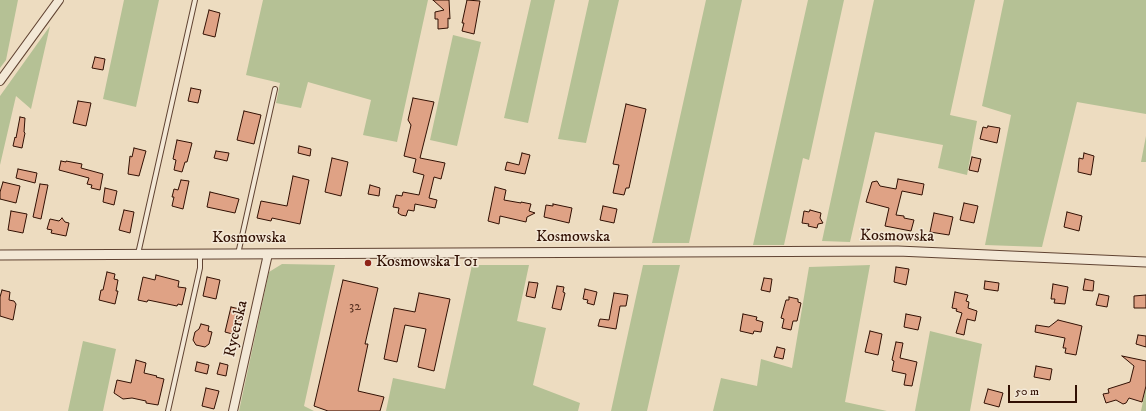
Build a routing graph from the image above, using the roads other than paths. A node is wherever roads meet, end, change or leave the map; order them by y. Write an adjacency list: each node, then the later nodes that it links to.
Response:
1 (59, 0): 3 (street)
2 (194, 0): 5 (lane)
3 (0, 81)
4 (275, 88): 7 (lane)
5 (138, 254): 6 (street, Kosmowska); 9 (street, Kosmowska)
6 (200, 254): 7 (street, Kosmowska); 11 (lane)
7 (238, 254): 8 (street, Kosmowska)
8 (268, 254): 10 (street, Kosmowska); 12 (street, Rycerska)
9 (0, 255)
10 (1146, 262)
11 (168, 411)
12 (233, 411)

